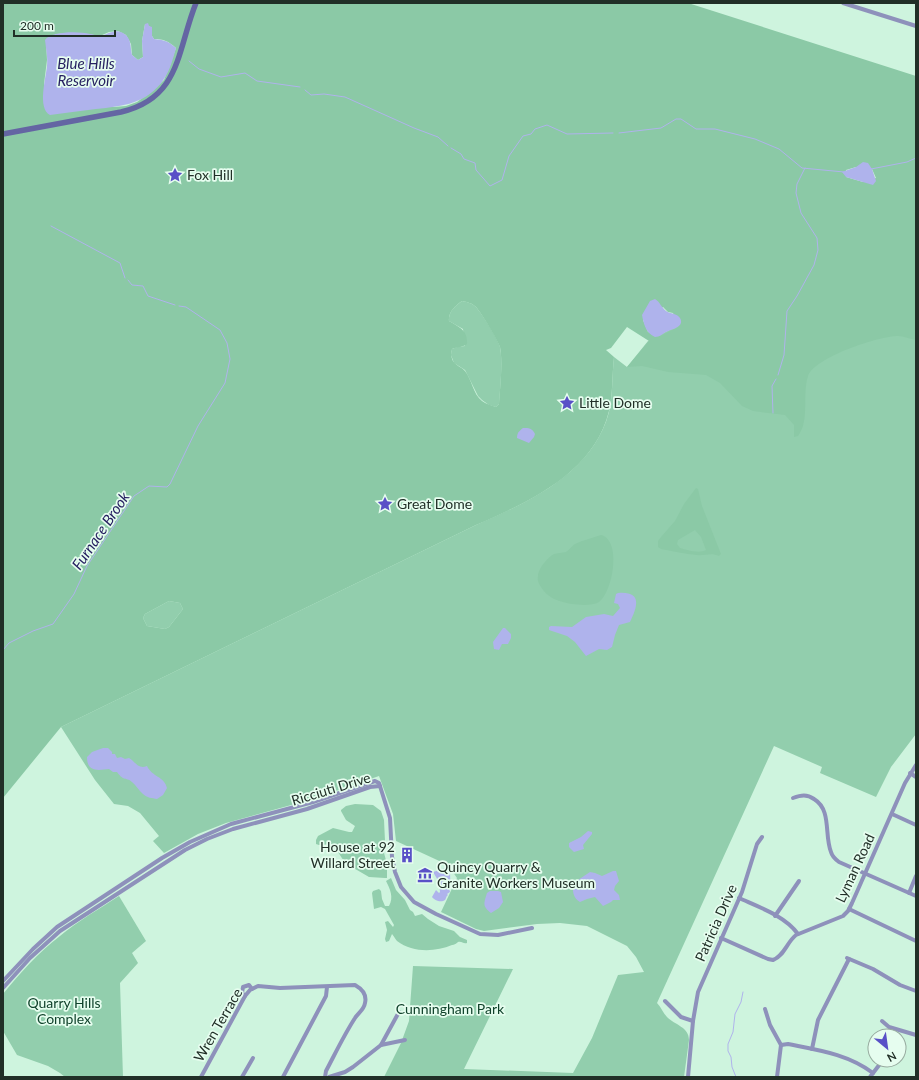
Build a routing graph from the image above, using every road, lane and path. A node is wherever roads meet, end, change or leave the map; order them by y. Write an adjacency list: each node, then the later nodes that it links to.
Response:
1 (196, 3): 4 (main road)
2 (845, 3): 3 (street)
3 (916, 26)
4 (3, 134)
5 (916, 765): 6 (street, Lyman Road)
6 (910, 773): 7 (street); 10 (street, Lyman Road)
7 (916, 777)
8 (380, 786): 21 (street); 25 (street, Ricciuti Drive); 27 (street, Ricciuti Drive)
9 (793, 798): 13 (street)
10 (892, 814): 11 (street); 13 (street, Lyman Road)
11 (916, 825)
12 (762, 837): 18 (street, Patricia Drive)
13 (866, 874): 16 (street); 19 (street, Lyman Road)
14 (916, 876): 16 (street)
15 (799, 881): 20 (street)
16 (909, 893): 17 (street)
17 (916, 896)
18 (739, 898): 20 (street); 23 (street, Patricia Drive)
19 (849, 909): 22 (street, Lyman Road); 24 (street)
20 (775, 916): 22 (street)
21 (532, 928)
22 (798, 934): 23 (street, Lyman Road)
23 (721, 938): 34 (street, Patricia Drive)
24 (916, 941)
25 (3, 981)
26 (327, 987): 28 (street, Wren Terrace); 48 (street); 49 (street, Wren Terrace)
27 (3, 988)
28 (252, 989): 30 (street, Wren Terrace); 30 (street)
29 (916, 991): 40 (street)
30 (245, 996): 46 (street, Wren Terrace)
31 (665, 1001): 34 (street)
32 (765, 1009): 39 (street)
33 (399, 1012): 38 (street)
34 (693, 1021): 51 (street, Patricia Drive)
35 (882, 1021): 36 (street)
36 (916, 1035)
37 (405, 1040): 38 (street)
38 (381, 1045): 41 (street)
39 (781, 1045): 40 (street); 52 (street)
40 (812, 1048): 45 (street)
41 (373, 1052): 43 (street); 50 (street)
42 (253, 1058): 47 (street)
43 (369, 1060)
44 (877, 1068): 45 (street)
45 (873, 1073): 53 (street)
46 (201, 1077)
47 (242, 1077)
48 (283, 1077)
49 (325, 1077)
50 (329, 1077)
51 (688, 1077)
52 (776, 1077)
53 (870, 1077)

